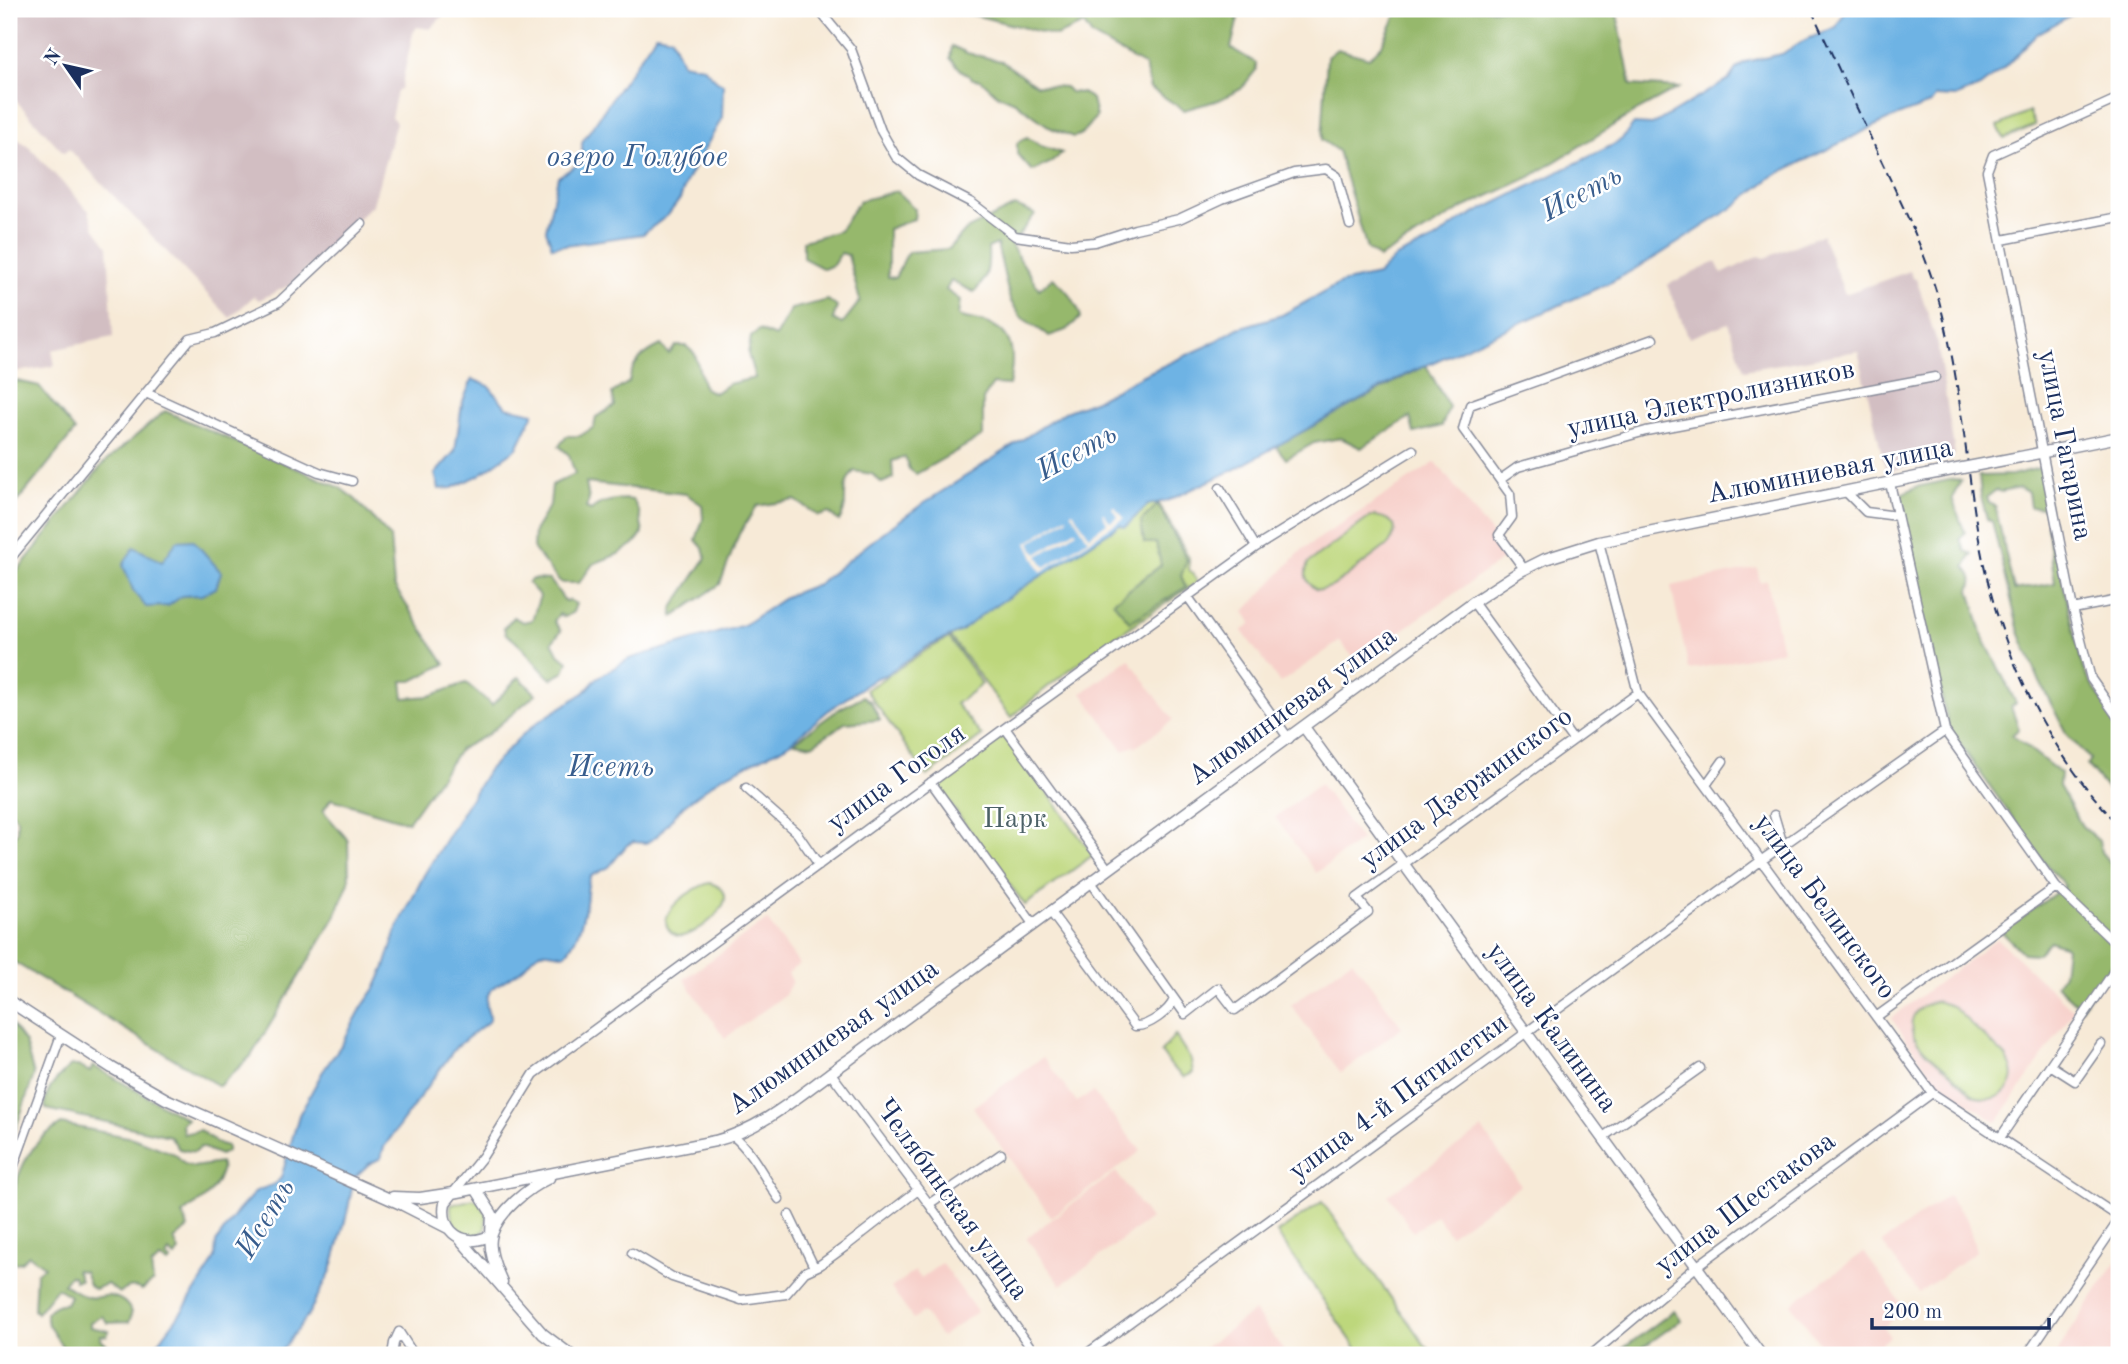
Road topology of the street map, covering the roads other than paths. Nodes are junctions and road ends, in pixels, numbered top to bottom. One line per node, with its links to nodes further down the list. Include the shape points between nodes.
1 (818, 9): 5 (street, via 851,49 881,131 897,157 1015,236 1071,244 1095,242 1179,219 1294,173 1326,169 1337,176)
2 (2119, 98): 6 (street, улица Гагарина, via 1993,155 1987,171)
3 (2119, 217): 6 (street)
4 (362, 224): 9 (street, via 279,302 215,333 190,339)
5 (1350, 225)
6 (2002, 240): 12 (street, улица Гагарина)
7 (1653, 338): 13 (street, via 1470,405 1464,429)
8 (1935, 377): 13 (street, улица Электролизников, via 1646,431 1518,467)
9 (146, 393): 14 (street, via 319,472); 21 (street)
10 (2119, 437): 12 (main road, Алюминиевая улица)
11 (1413, 450): 20 (street, улица Гоголя)
12 (2042, 453): 15 (main road, Алюминиевая улица, bridge); 26 (street, улица Гагарина)
13 (1501, 479): 22 (street, via 1510,494 1512,517 1499,536)
14 (352, 481)
15 (1890, 483): 17 (main road, Алюминиевая улица); 18 (street)
16 (1220, 488): 20 (street)
17 (1846, 492): 18 (street, via 1867,512); 19 (main road, Алюминиевая улица)
18 (1897, 516): 31 (street)
19 (1599, 542): 22 (main road, Алюминиевая улица); 27 (street, улица Белинского)
20 (1256, 547): 23 (street, улица Гоголя)
21 (9, 561)
22 (1524, 569): 25 (main road, Алюминиевая улица)
23 (1188, 597): 30 (street, улица Гоголя); 32 (street)
24 (2119, 600): 26 (street)
25 (1473, 602): 29 (main road, Алюминиевая улица); 33 (street)
26 (2073, 609): 28 (street, улица Гагарина, via 2091,679)
27 (1638, 693): 33 (street, улица Дзержинского); 36 (street, улица Белинского)
28 (2119, 719)
29 (1304, 727): 32 (main road, Алюминиевая улица); 41 (main road, улица Калинина)
30 (1005, 728): 35 (street, улица Гоголя); 43 (street)
31 (1945, 731): 39 (street, улица 4-й Пятилетки); 45 (street)
32 (1289, 739): 43 (main road, Алюминиевая улица)
33 (1573, 740): 41 (street, улица Дзержинского)
34 (1723, 761): 36 (street)
35 (931, 782): 42 (street, улица Гоголя); 47 (street)
36 (1706, 785): 40 (street, улица Белинского)
37 (746, 788): 42 (street, via 797,833)
38 (1774, 815): 39 (street)
39 (1783, 845): 40 (street, улица 4-й Пятилетки)
40 (1762, 860): 52 (street, улица Белинского); 53 (street, улица 4-й Пятилетки)
41 (1403, 864): 50 (street, улица Дзержинского, via 1357,898 1368,912 1235,1010 1218,988 1185,1014); 53 (main road, улица Калинина)
42 (819, 865): 66 (street, улица Гоголя, via 534,1074)
43 (1108, 869): 44 (main road, Алюминиевая улица)
44 (1091, 882): 46 (main road, Алюминиевая улица); 50 (street)
45 (2056, 887): 48 (street); 52 (street)
46 (1050, 911): 47 (main road, Алюминиевая улица); 50 (street, via 1135,1026 1147,1024)
47 (1033, 924): 58 (main road, Алюминиевая улица)
48 (2119, 947)
49 (2119, 964): 56 (street)
50 (1174, 999)
51 (9, 1001): 54 (main road)
52 (1876, 1017): 59 (street, улица Белинского)
53 (1527, 1032): 62 (main road, улица Калинина); 87 (street, улица 4-й Пятилетки)
54 (61, 1035): 68 (street); 71 (main road, via 166,1099)
55 (2101, 1044): 56 (street, via 2075,1081)
56 (2050, 1065): 63 (street)
57 (1700, 1068): 62 (street)
58 (830, 1072): 60 (main road, Алюминиевая улица); 70 (street, Челябинская улица)
59 (1932, 1093): 63 (street, улица Белинского); 81 (street, улица Шестакова)
60 (751, 1128): 61 (main road, Алюминиевая улица); 64 (street)
61 (733, 1136): 64 (street); 67 (main road, Алюминиевая улица)
62 (1602, 1138): 81 (main road, улица Калинина)
63 (2000, 1138): 76 (street, улица Белинского)
64 (748, 1150): 73 (street)
65 (1001, 1154): 74 (street)
66 (483, 1156): 69 (street, via 474,1178); 72 (street, улица Гоголя)
67 (564, 1172): 69 (main road); 78 (main road, via 519,1197)
68 (9, 1179)
69 (477, 1189): 72 (main road); 78 (main road, via 491,1209)
70 (918, 1190): 74 (street, Челябинская улица); 80 (street)
71 (371, 1191): 72 (main road, via 411,1199); 77 (main road)
72 (453, 1193): 77 (main road, via 443,1212)
73 (779, 1199)
74 (929, 1204): 86 (street, Челябинская улица)
75 (789, 1215): 80 (street)
76 (2119, 1218): 90 (street)
77 (454, 1233): 78 (main road, via 467,1241); 82 (main road)
78 (491, 1235): 82 (main road)
79 (632, 1253): 80 (street, via 672,1277 741,1300 786,1294)
80 (814, 1267)
81 (1696, 1267): 88 (street, улица Шестакова); 89 (main road, улица Калинина)
82 (505, 1289): 85 (main road, via 543,1334)
83 (392, 1355): 84 (street, via 399,1332)
84 (414, 1355)
85 (571, 1355)
86 (1035, 1355)
87 (1085, 1355)
88 (1591, 1355)
89 (1761, 1355)
90 (2027, 1355)

